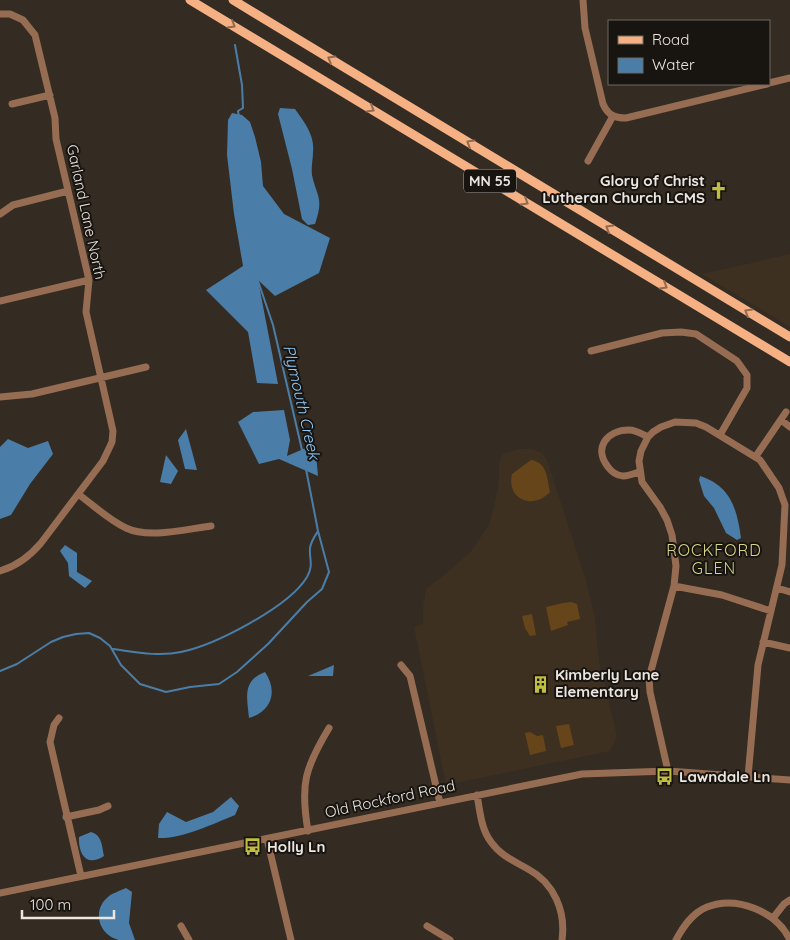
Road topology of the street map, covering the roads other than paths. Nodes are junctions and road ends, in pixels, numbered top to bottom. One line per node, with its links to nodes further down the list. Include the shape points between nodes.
1 (190, 0): 18 (main road, MN 55, one-way to 18)
2 (233, 0): 16 (main road, MN 55, one-way to 2)
3 (583, 0): 10 (street, via 602,104)
4 (0, 14): 8 (street, Garland Lane North, via 14,15 23,20 35,35)
5 (790, 78): 6 (street)
6 (770, 83)
7 (764, 85): 10 (street, via 626,118)
8 (50, 95): 9 (street); 12 (street, Garland Lane North)
9 (12, 104)
10 (612, 116): 11 (street)
11 (588, 161)
12 (68, 191): 13 (street, via 13,205); 14 (street, Garland Lane North)
13 (0, 214)
14 (88, 280): 15 (street); 20 (street, Garland Lane North, via 86,312)
15 (0, 301)
16 (790, 337)
17 (591, 351): 25 (street, via 662,334 696,334 736,361 747,374 747,388)
18 (790, 362)
19 (146, 367): 20 (street)
20 (101, 378): 21 (street, via 32,394); 29 (street, Garland Lane North, via 111,421 112,442 103,461)
21 (0, 397)
22 (786, 412): 23 (street)
23 (781, 420): 24 (street); 27 (street)
24 (790, 427)
25 (720, 435): 26 (street, via 706,427 675,422); 27 (street)
26 (648, 437): 28 (street, via 638,461); 28 (street, via 630,430 617,432 601,447 602,457 614,474 622,477)
27 (756, 456): 31 (street, via 783,496)
28 (639, 472): 33 (street, via 672,535 676,566)
29 (78, 494): 30 (street, via 117,523 136,532 156,533); 32 (street, Garland Lane North, via 32,554)
30 (211, 526)
31 (786, 555): 34 (street)
32 (0, 571)
33 (674, 586): 36 (street, via 722,595); 42 (street, via 649,678)
34 (777, 588): 35 (street); 36 (street)
35 (790, 592)
36 (771, 611): 37 (street)
37 (763, 642): 38 (street); 43 (street)
38 (790, 648)
39 (401, 665): 46 (street, via 410,676)
40 (59, 718): 48 (street, via 50,742)
41 (328, 728): 49 (street, via 307,769 303,795)
42 (668, 771): 43 (street, Old Rockford Road); 45 (street, Old Rockford Road, via 582,774)
43 (748, 777): 44 (street, Old Rockford Road)
44 (790, 780)
45 (477, 795): 46 (street, Old Rockford Road); 60 (street, via 490,842 507,858 539,876 555,894 562,919)
46 (440, 802): 49 (street, Old Rockford Road)
47 (108, 806): 48 (street)
48 (66, 817): 51 (street)
49 (308, 831): 50 (street, Old Rockford Road)
50 (267, 839): 51 (street, Old Rockford Road); 58 (street)
51 (81, 876): 52 (street, Old Rockford Road)
52 (0, 893)
53 (790, 900): 54 (street)
54 (773, 918): 61 (street, via 740,905 717,904 697,912); 62 (street)
55 (181, 926): 57 (street)
56 (427, 926): 59 (street)
57 (189, 940)
58 (291, 940)
59 (450, 940)
60 (562, 940)
61 (676, 940)
62 (790, 940)

